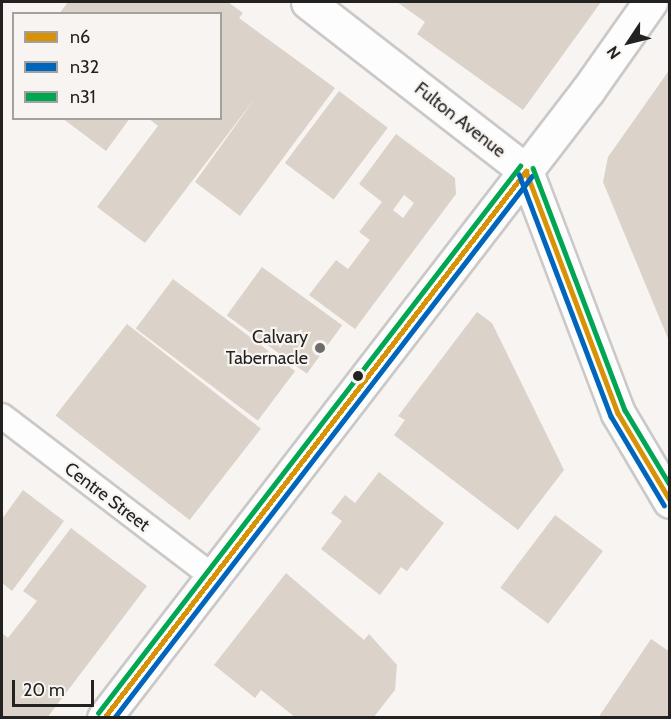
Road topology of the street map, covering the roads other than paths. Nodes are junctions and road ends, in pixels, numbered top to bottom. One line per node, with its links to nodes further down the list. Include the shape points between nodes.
1 (308, 2): 3 (main road, Fulton Avenue)
2 (650, 2): 3 (main road)
3 (526, 171): 5 (main road, via 618,413); 6 (main road)
4 (2, 416): 6 (street, Centre Street)
5 (669, 501)
6 (213, 577): 7 (main road)
7 (104, 717)

